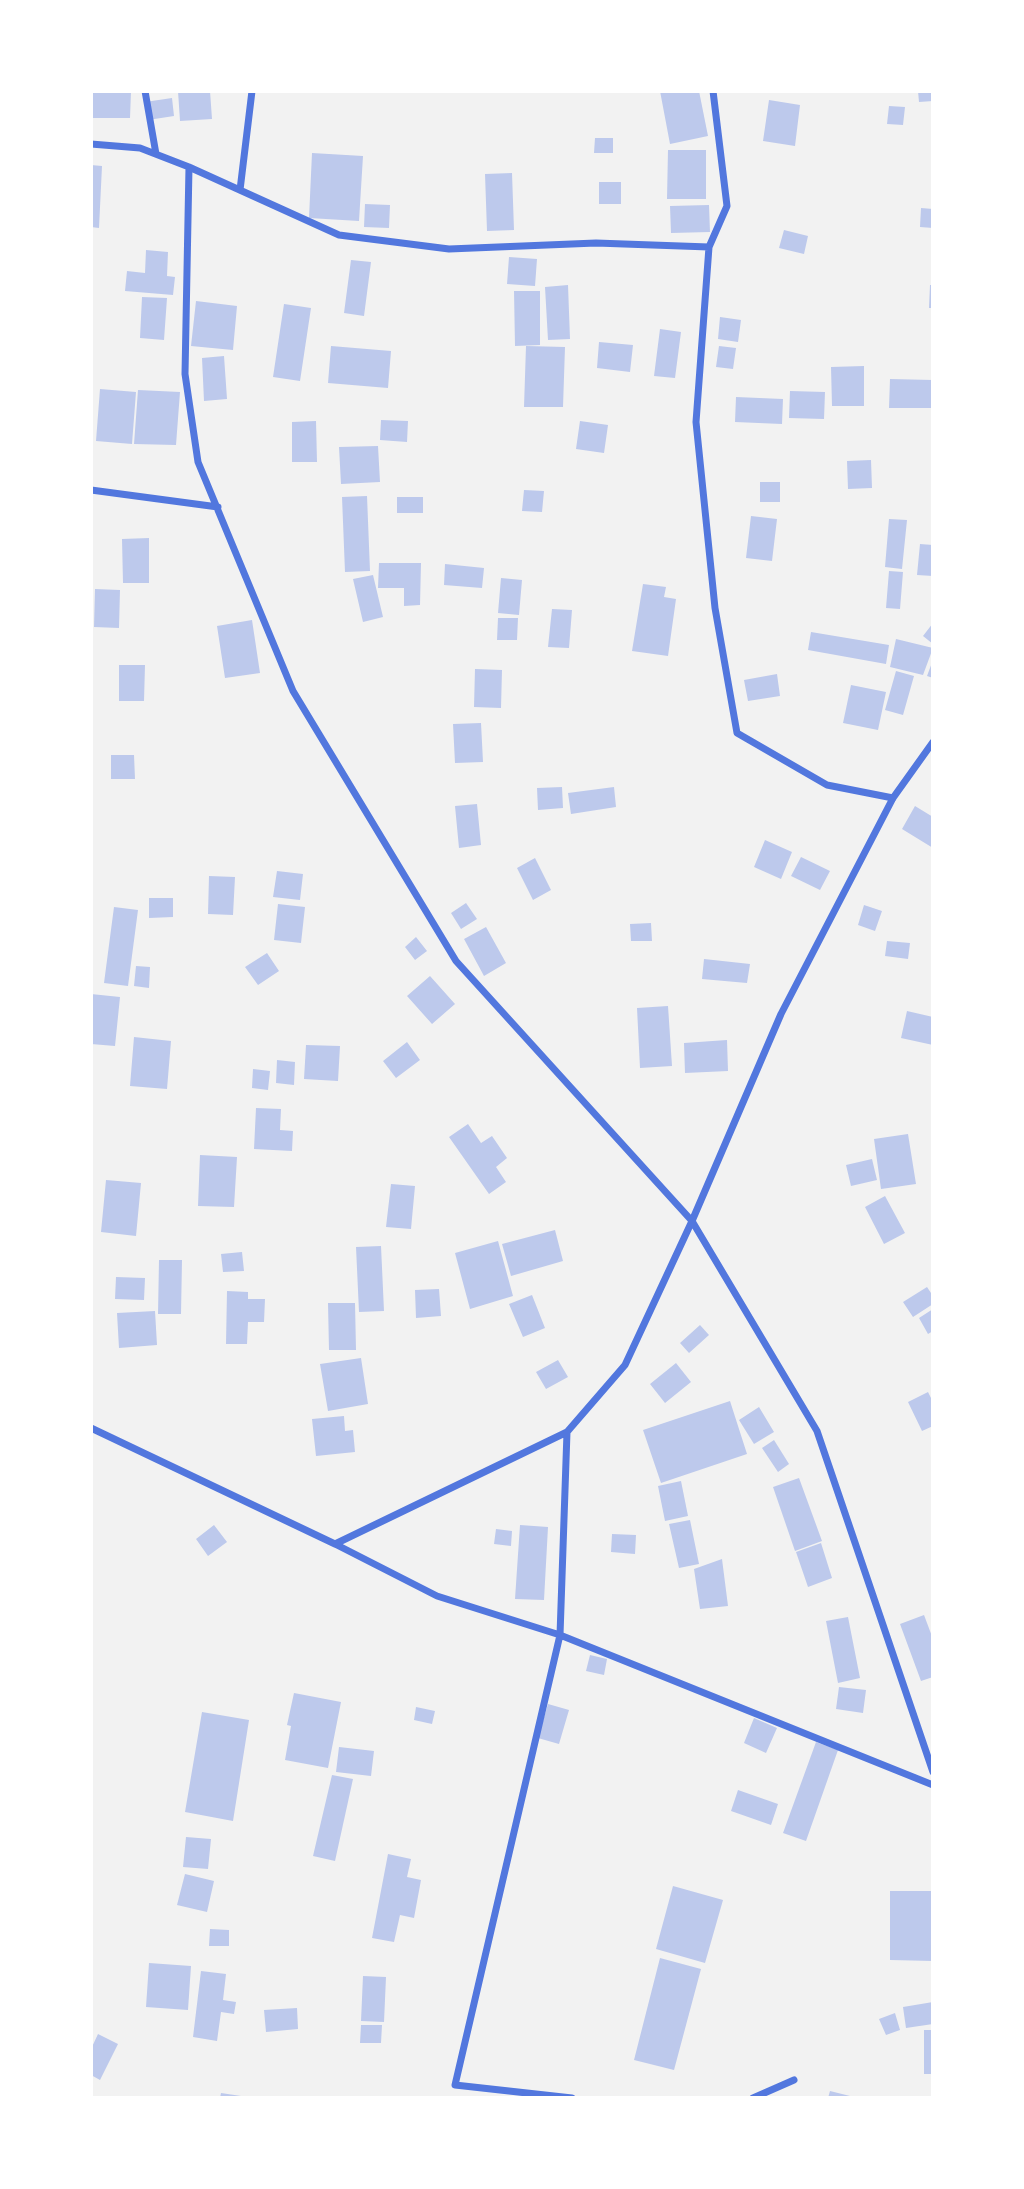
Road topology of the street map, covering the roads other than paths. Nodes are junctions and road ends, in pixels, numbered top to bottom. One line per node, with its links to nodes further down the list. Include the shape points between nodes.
1 (145, 91): 5 (street)
2 (252, 91): 7 (street)
3 (713, 91): 8 (street, via 727,206)
4 (91, 144): 5 (street)
5 (156, 154): 6 (street)
6 (189, 167): 7 (street); 10 (street, via 185,374 198,462)
7 (240, 190): 8 (street, via 339,235 449,249 596,243)
8 (709, 247): 12 (street, via 696,422 715,608 737,733 827,785)
9 (91, 490): 10 (street)
10 (218, 507): 13 (street, via 293,691 456,961)
11 (933, 742): 12 (street)
12 (893, 798): 13 (street, via 781,1014)
13 (692, 1221): 15 (street, via 625,1365); 18 (street, via 817,1431)
14 (91, 1428): 16 (street)
15 (567, 1432): 16 (street); 17 (street)
16 (335, 1544): 17 (street, via 437,1596)
17 (560, 1635): 19 (street); 21 (street, via 455,2085)
18 (933, 1772)
19 (933, 1785)
20 (794, 2080): 23 (street)
21 (565, 2098): 22 (street)
22 (572, 2098)
23 (753, 2098)

